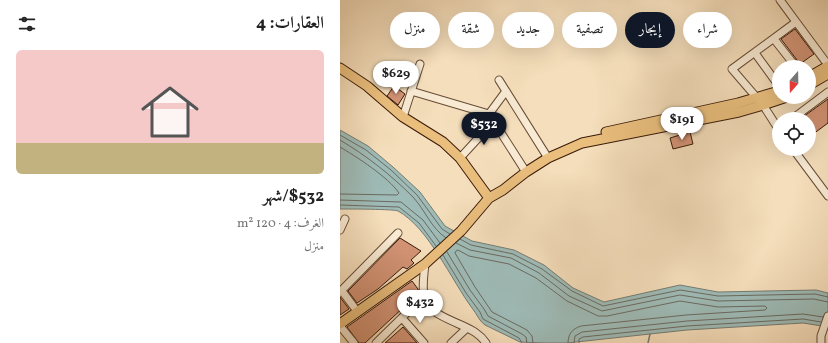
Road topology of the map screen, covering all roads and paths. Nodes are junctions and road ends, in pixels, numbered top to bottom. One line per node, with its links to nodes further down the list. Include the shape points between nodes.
1 (780, 0): 2 (street)
2 (796, 22): 3 (street); 7 (street)
3 (774, 39): 4 (street); 5 (street)
4 (755, 53): 10 (street); 18 (street, via 732,69)
5 (790, 60)
6 (420, 64): 14 (street)
7 (828, 66): 11 (main road)
8 (340, 68): 23 (main road, via 367,86)
9 (828, 74): 13 (main road)
10 (772, 76)
11 (816, 77)
12 (499, 80): 15 (street)
13 (816, 80)
14 (412, 91): 22 (street); 23 (street)
15 (506, 91): 22 (street); 27 (street)
16 (828, 92): 21 (street)
17 (772, 93): 18 (main road)
18 (756, 98): 20 (street); 26 (main road)
19 (772, 102): 20 (main road)
20 (763, 106): 24 (street); 26 (main road)
21 (801, 112)
22 (489, 114): 25 (street)
23 (403, 117): 29 (main road, via 443,142)
24 (772, 119)
25 (494, 121): 29 (street); 30 (street)
26 (666, 123): 27 (main road, via 581,140)
27 (546, 155): 30 (main road)
28 (798, 156): 32 (street)
29 (460, 158): 31 (main road)
30 (525, 169): 31 (main road, via 503,190)
31 (492, 196): 36 (main road, via 461,231)
32 (828, 196)
33 (345, 219): 34 (street)
34 (340, 230)
35 (398, 233): 37 (street)
36 (426, 263): 38 (street); 39 (main road)
37 (341, 292): 39 (street)
38 (424, 296): 41 (street); 43 (street, via 428,305 439,316)
39 (357, 311): 42 (main road)
40 (828, 316): 49 (street)
41 (402, 318): 45 (street); 46 (street)
42 (340, 325): 44 (street)
43 (467, 328): 47 (street); 48 (street, via 481,336)
44 (354, 343)
45 (376, 343)
46 (424, 343)
47 (451, 343)
48 (486, 343)
49 (821, 343)

